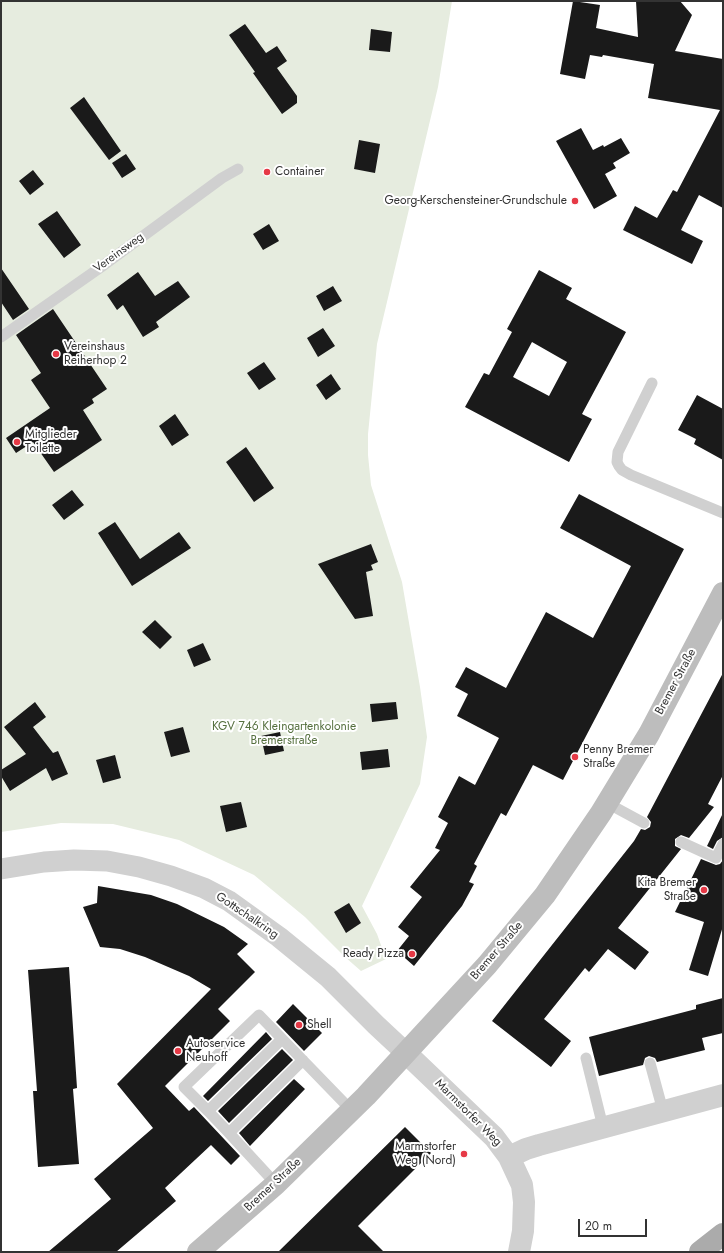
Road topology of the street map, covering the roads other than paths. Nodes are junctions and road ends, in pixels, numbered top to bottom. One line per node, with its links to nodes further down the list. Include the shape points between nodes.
1 (238, 169): 2 (lane, Vereinsweg)
2 (1, 337)
3 (652, 382): 4 (lane, via 618,452 619,466 631,475)
4 (723, 513)
5 (723, 593): 6 (main road, Bremer Straße, via 649,734)
6 (607, 803): 7 (lane); 12 (main road, Bremer Straße, via 544,895 487,965)
7 (644, 823)
8 (681, 842): 9 (lane, via 716,858)
9 (723, 844)
10 (1, 868): 12 (street, Gottschalkring, via 74,860 107,861 139,867 204,888 229,901 328,977)
11 (282, 1039): 14 (lane); 18 (lane); 18 (lane, via 259,1015 224,1048 184,1087)
12 (406, 1053): 17 (main road, Bremer Straße); 22 (street, Marmstorfer Weg, via 494,1137)
13 (586, 1058): 20 (lane)
14 (303, 1060): 17 (lane); 21 (lane)
15 (650, 1063): 19 (lane)
16 (723, 1095): 19 (street)
17 (352, 1110): 23 (main road, Bremer Straße)
18 (208, 1111): 21 (lane)
19 (663, 1111): 20 (street)
20 (603, 1127): 22 (street, via 526,1149)
21 (229, 1133): 23 (lane)
22 (509, 1157): 26 (street, Marmstorfer Weg, via 522,1185 524,1202 523,1231)
23 (276, 1184): 25 (main road, Bremer Straße)
24 (723, 1234): 27 (main road)
25 (198, 1252)
26 (518, 1252)
27 (700, 1252)

